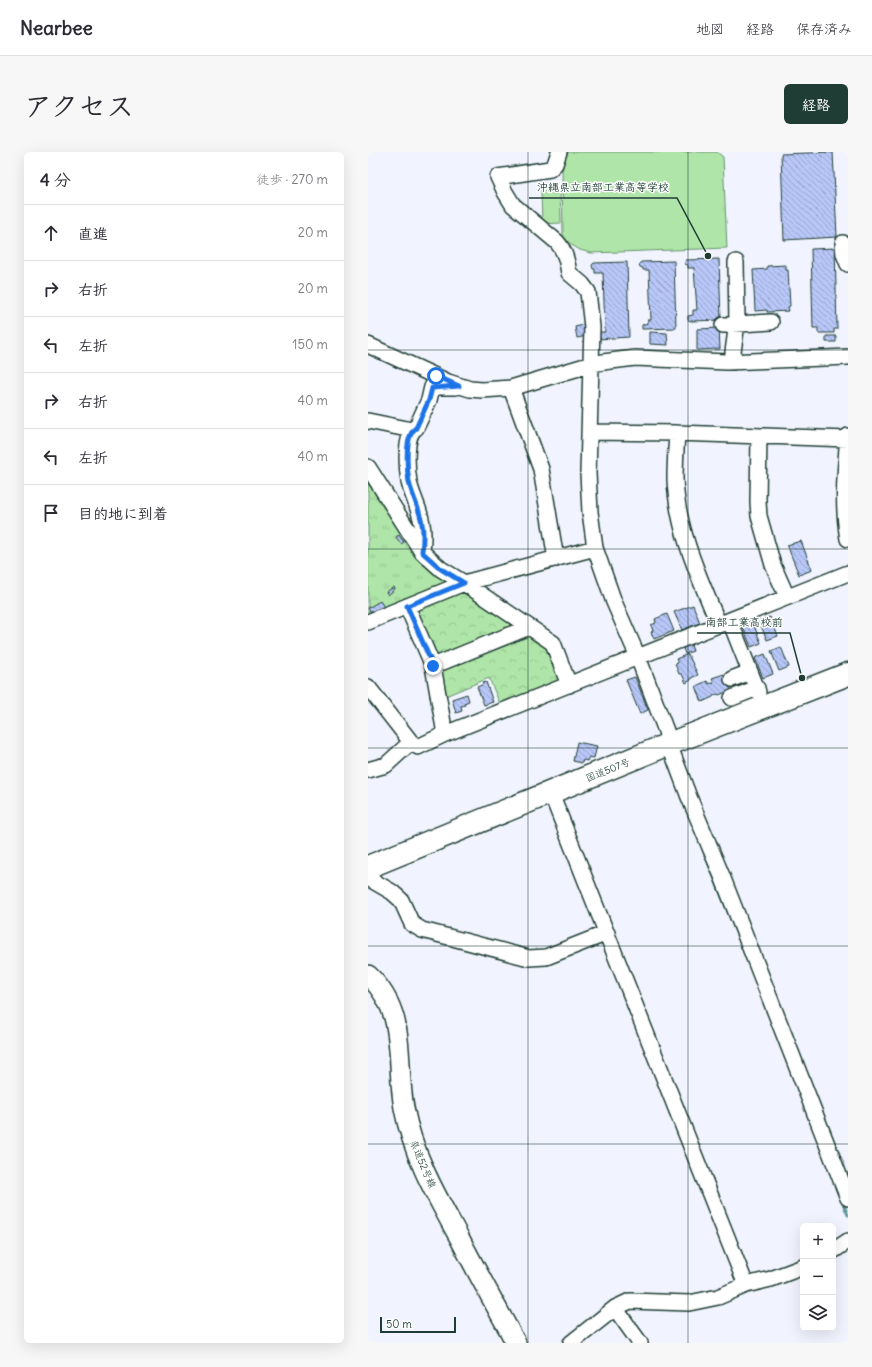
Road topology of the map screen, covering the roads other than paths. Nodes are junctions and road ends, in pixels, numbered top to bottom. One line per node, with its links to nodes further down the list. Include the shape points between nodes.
1 (559, 152): 10 (street, via 555,164 550,169 498,177 513,205 563,248 569,273 579,280 588,292 592,327)
2 (843, 243): 4 (street)
3 (736, 262): 6 (street)
4 (848, 264)
5 (771, 322): 6 (street)
6 (730, 324): 9 (street)
7 (368, 345): 11 (street)
8 (848, 357): 9 (street)
9 (734, 362): 10 (street, via 635,358)
10 (592, 364): 12 (street); 15 (street)
11 (459, 386): 12 (street, via 482,390); 14 (street, via 432,388 428,404 416,428)
12 (511, 388): 24 (street, via 541,469)
13 (368, 421): 14 (street)
14 (412, 430): 23 (street, via 408,440 409,482 423,526)
15 (589, 432): 16 (street); 22 (street, via 590,512)
16 (677, 433): 17 (street); 30 (street, via 675,480 688,547 696,571)
17 (759, 436): 19 (street); 27 (street, via 759,516 773,565)
18 (848, 436): 19 (street)
19 (848, 439): 21 (street, via 844,486)
20 (368, 467): 23 (street)
21 (848, 539)
22 (595, 548): 24 (street); 32 (street, via 614,602)
23 (422, 552): 26 (street, via 441,569)
24 (556, 559): 26 (street)
25 (848, 574): 27 (street)
26 (464, 583): 28 (street); 31 (street)
27 (787, 597): 30 (street)
28 (407, 606): 29 (street); 33 (street)
29 (368, 622)
30 (725, 623): 32 (street); 34 (street)
31 (530, 627): 33 (street); 37 (street, via 553,643)
32 (638, 657): 37 (street); 42 (street)
33 (433, 666): 40 (street)
34 (750, 672): 36 (street); 39 (street, via 757,690)
35 (848, 674): 42 (highway, 国道507号)
36 (732, 679)
37 (569, 685): 40 (street)
38 (368, 687): 41 (street)
39 (732, 698)
40 (445, 734): 41 (street, via 418,747)
41 (411, 742): 43 (street, via 386,765)
42 (669, 744): 44 (highway, 国道507号); 49 (street)
43 (368, 770)
44 (551, 793): 45 (highway, 国道507号); 47 (street)
45 (368, 867)
46 (368, 878): 47 (street, via 401,900 412,924 422,930 529,958 546,957)
47 (607, 933): 53 (street)
48 (368, 975): 55 (main road, 県道52号線, via 384,993 394,1017 399,1041 404,1108 419,1159 442,1207)
49 (848, 1198)
50 (848, 1241): 51 (street)
51 (836, 1249)
52 (800, 1268): 53 (street, via 771,1279)
53 (746, 1284): 54 (street, via 718,1297 690,1303 630,1301)
54 (615, 1308): 56 (street); 57 (street)
55 (516, 1343)
56 (571, 1343)
57 (640, 1343)

